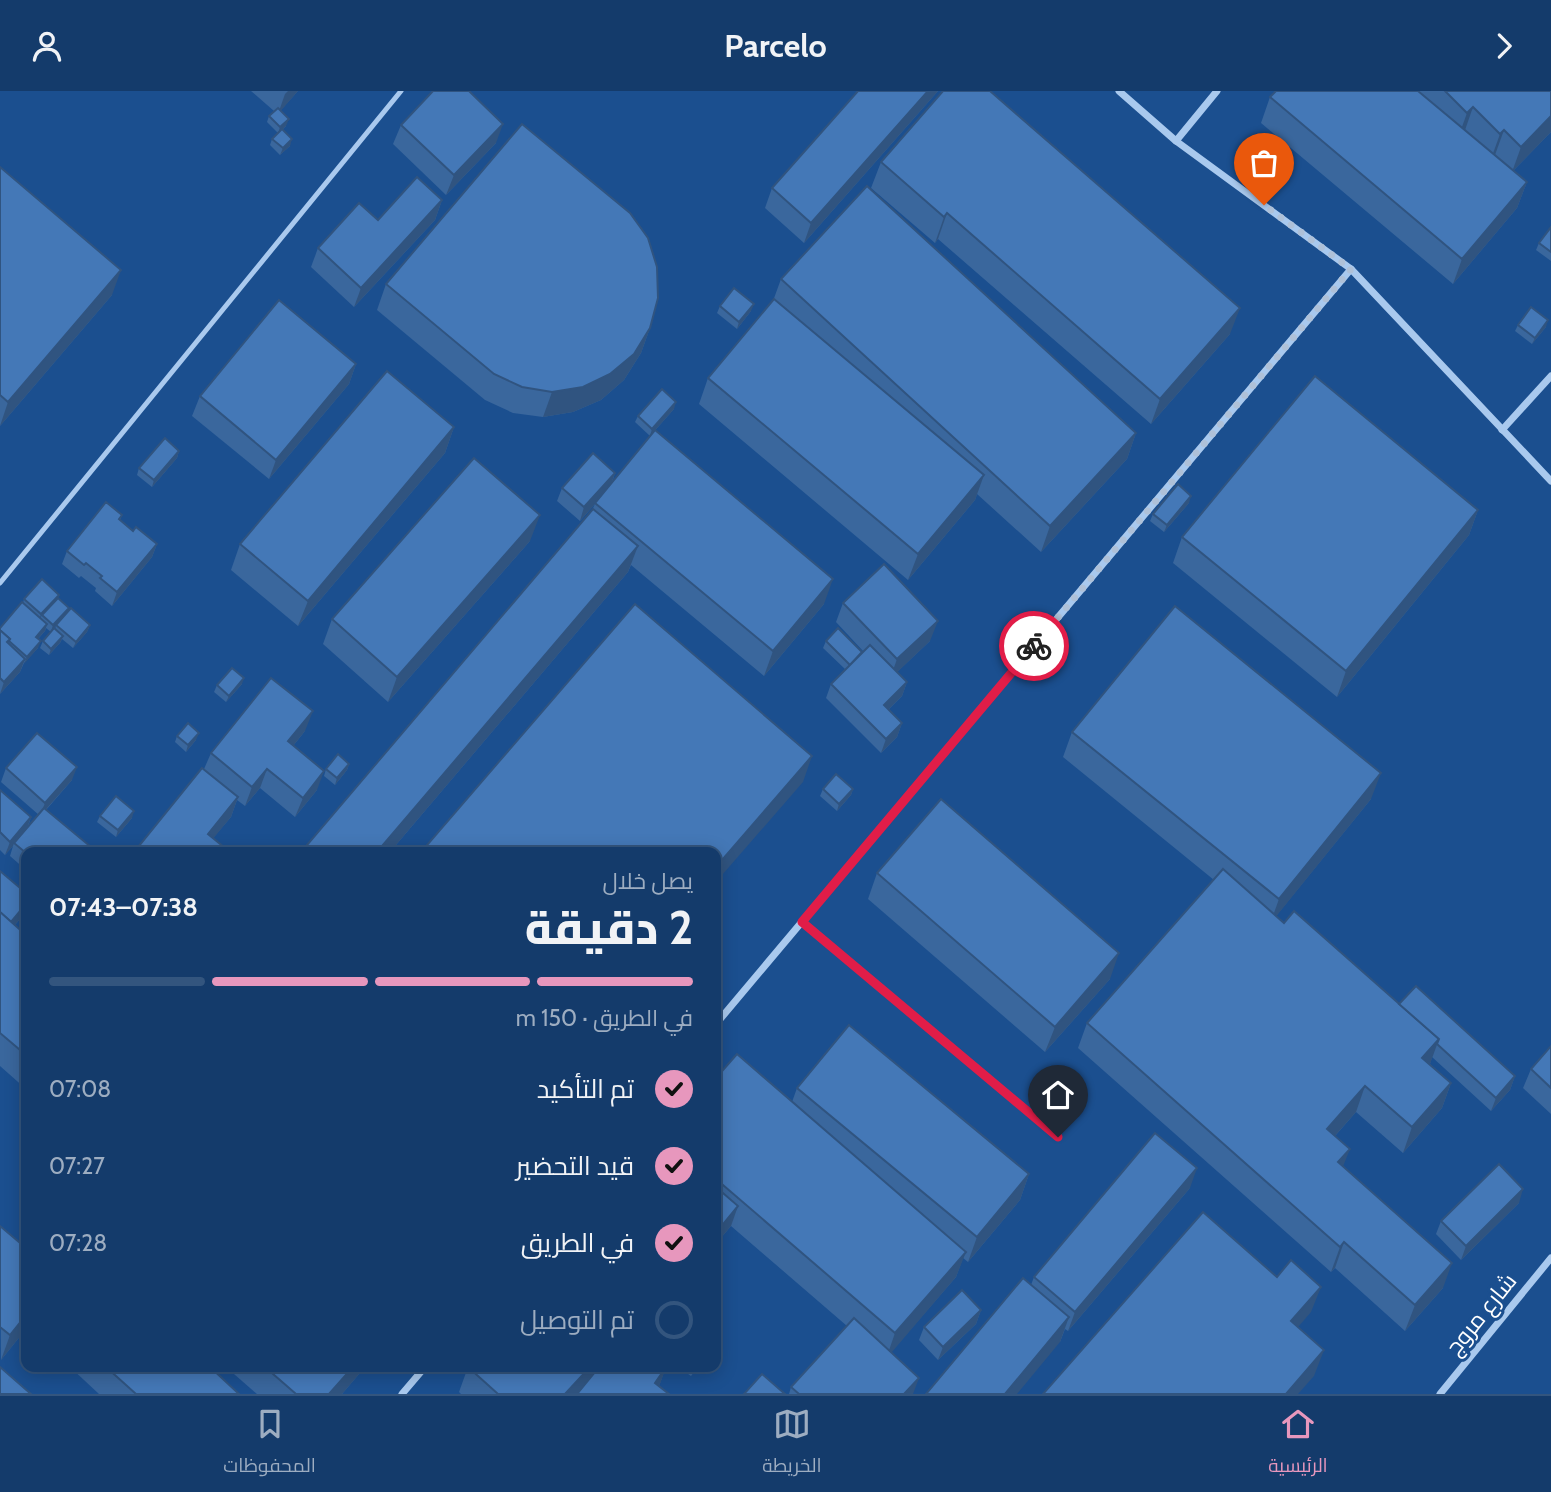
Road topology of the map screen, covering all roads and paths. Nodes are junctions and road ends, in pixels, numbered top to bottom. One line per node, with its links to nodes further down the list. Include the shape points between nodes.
1 (401, 91): 9 (lane)
2 (1119, 91): 4 (street)
3 (1217, 91): 4 (street)
4 (1176, 141): 5 (street)
5 (1351, 269): 7 (street); 10 (street)
6 (1551, 376): 7 (street)
7 (1502, 429): 8 (street)
8 (1551, 481)
9 (0, 583)
10 (802, 922): 11 (street); 12 (lane)
11 (721, 1018)
12 (1058, 1137)
13 (1551, 1258): 16 (street, شارع مروج)
14 (421, 1372): 15 (street)
15 (402, 1394)
16 (1440, 1394)

